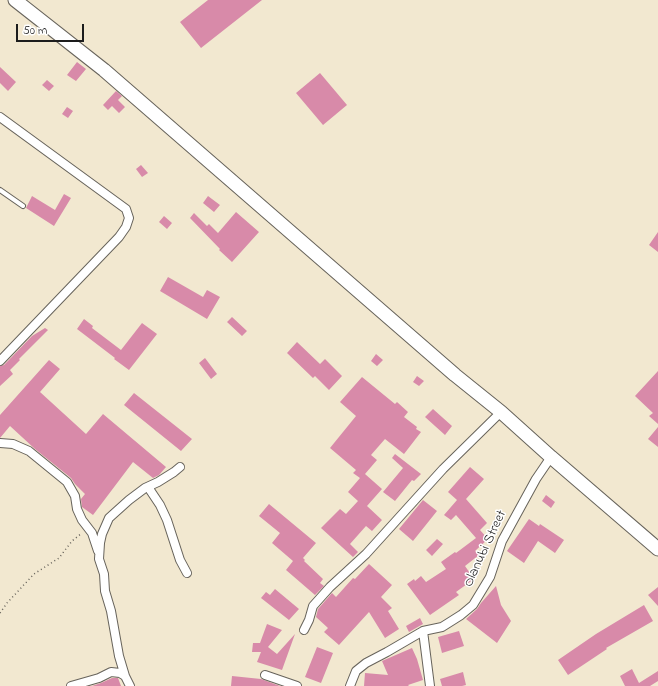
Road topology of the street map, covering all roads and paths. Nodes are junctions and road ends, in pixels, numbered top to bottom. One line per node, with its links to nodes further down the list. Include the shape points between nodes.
1 (18, 1): 6 (main road, via 104,70 449,370)
2 (0, 116): 5 (street, via 126,209 129,218 120,238)
3 (0, 190): 4 (lane)
4 (23, 206)
5 (0, 361)
6 (501, 412): 8 (main road); 16 (street, via 442,469 366,554 330,587 313,606)
7 (0, 443): 11 (street, via 13,444 29,451 67,482)
8 (551, 457): 12 (main road); 17 (street, Olanubi Street, via 502,541 490,576 473,605 442,627)
9 (180, 467): 10 (street)
10 (148, 487): 13 (street, via 109,518 102,534); 14 (street, via 160,504)
11 (87, 527): 13 (street, via 92,533); 15 (path, via 59,558 34,574)
12 (658, 549)
13 (99, 553): 19 (street, via 104,574 104,591)
14 (187, 573)
15 (0, 613)
16 (304, 630)
17 (423, 631): 23 (street, Olanubi Street, via 366,663 356,671); 24 (street)
18 (265, 674): 22 (street)
19 (126, 676): 20 (street, via 111,672); 21 (street)
20 (71, 686)
21 (130, 686)
22 (297, 686)
23 (350, 686)
24 (430, 686)

